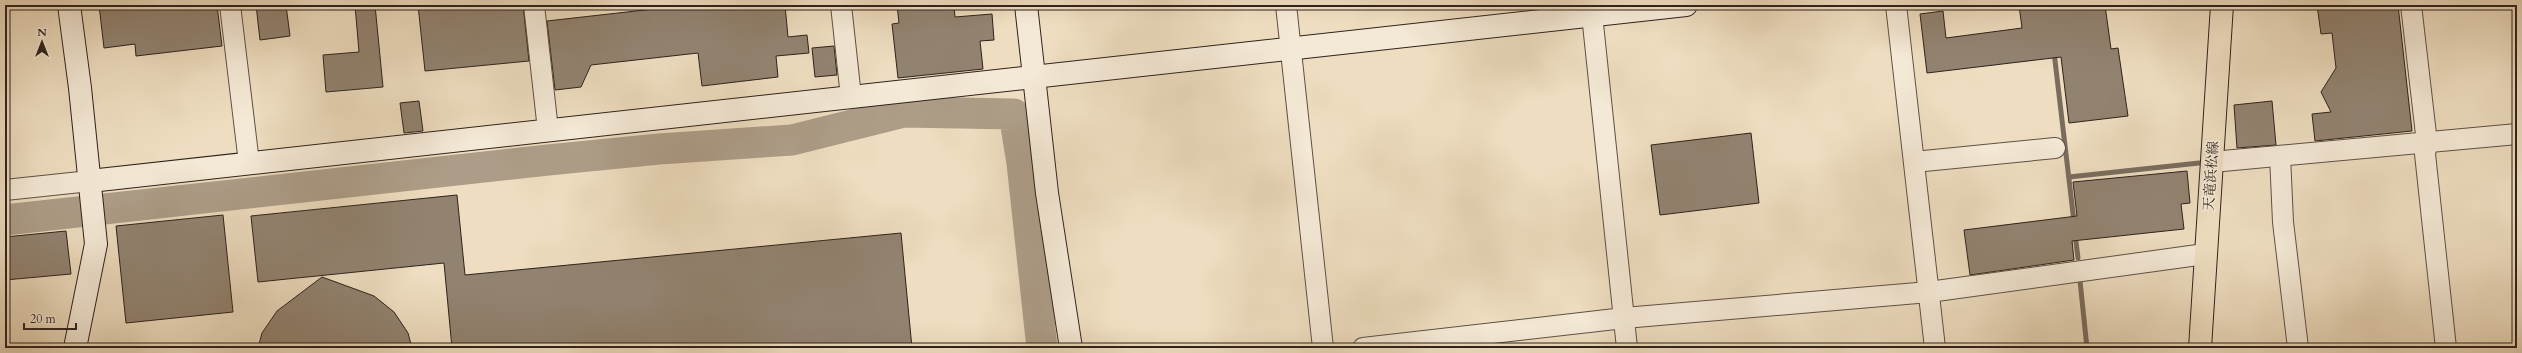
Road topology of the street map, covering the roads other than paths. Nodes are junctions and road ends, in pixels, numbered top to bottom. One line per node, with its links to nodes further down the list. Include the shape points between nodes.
1 (69, 5): 23 (street)
2 (230, 5): 22 (street)
3 (534, 5): 15 (street)
4 (841, 5): 14 (street)
5 (1026, 5): 13 (street)
6 (1286, 5): 12 (street)
7 (1686, 5): 11 (street)
8 (1896, 5): 20 (street)
9 (2222, 5): 21 (main road, 天竜浜松線)
10 (2412, 5): 17 (street)
11 (1591, 10): 12 (street); 27 (street)
12 (1291, 49): 13 (street); 30 (street)
13 (1033, 77): 14 (street); 29 (street, via 1047,193)
14 (851, 97): 15 (street)
15 (548, 130): 22 (street)
16 (2517, 134): 17 (street)
17 (2428, 143): 19 (street); 36 (street, via 2425,154)
18 (2055, 148): 20 (street)
19 (2280, 156): 21 (street); 35 (street, via 2282,222)
20 (1914, 162): 26 (street)
21 (2212, 162): 25 (main road, 天竜浜松線)
22 (249, 163): 23 (street)
23 (90, 181): 24 (street); 28 (street, via 96,244)
24 (5, 190)
25 (2205, 254): 26 (street); 34 (main road, 天竜浜松線)
26 (1929, 292): 27 (street); 33 (street)
27 (1624, 318): 31 (street); 32 (street)
28 (75, 348)
29 (1071, 348)
30 (1323, 348)
31 (1363, 348)
32 (1627, 348)
33 (1935, 348)
34 (2200, 348)
35 (2298, 348)
36 (2446, 348)

